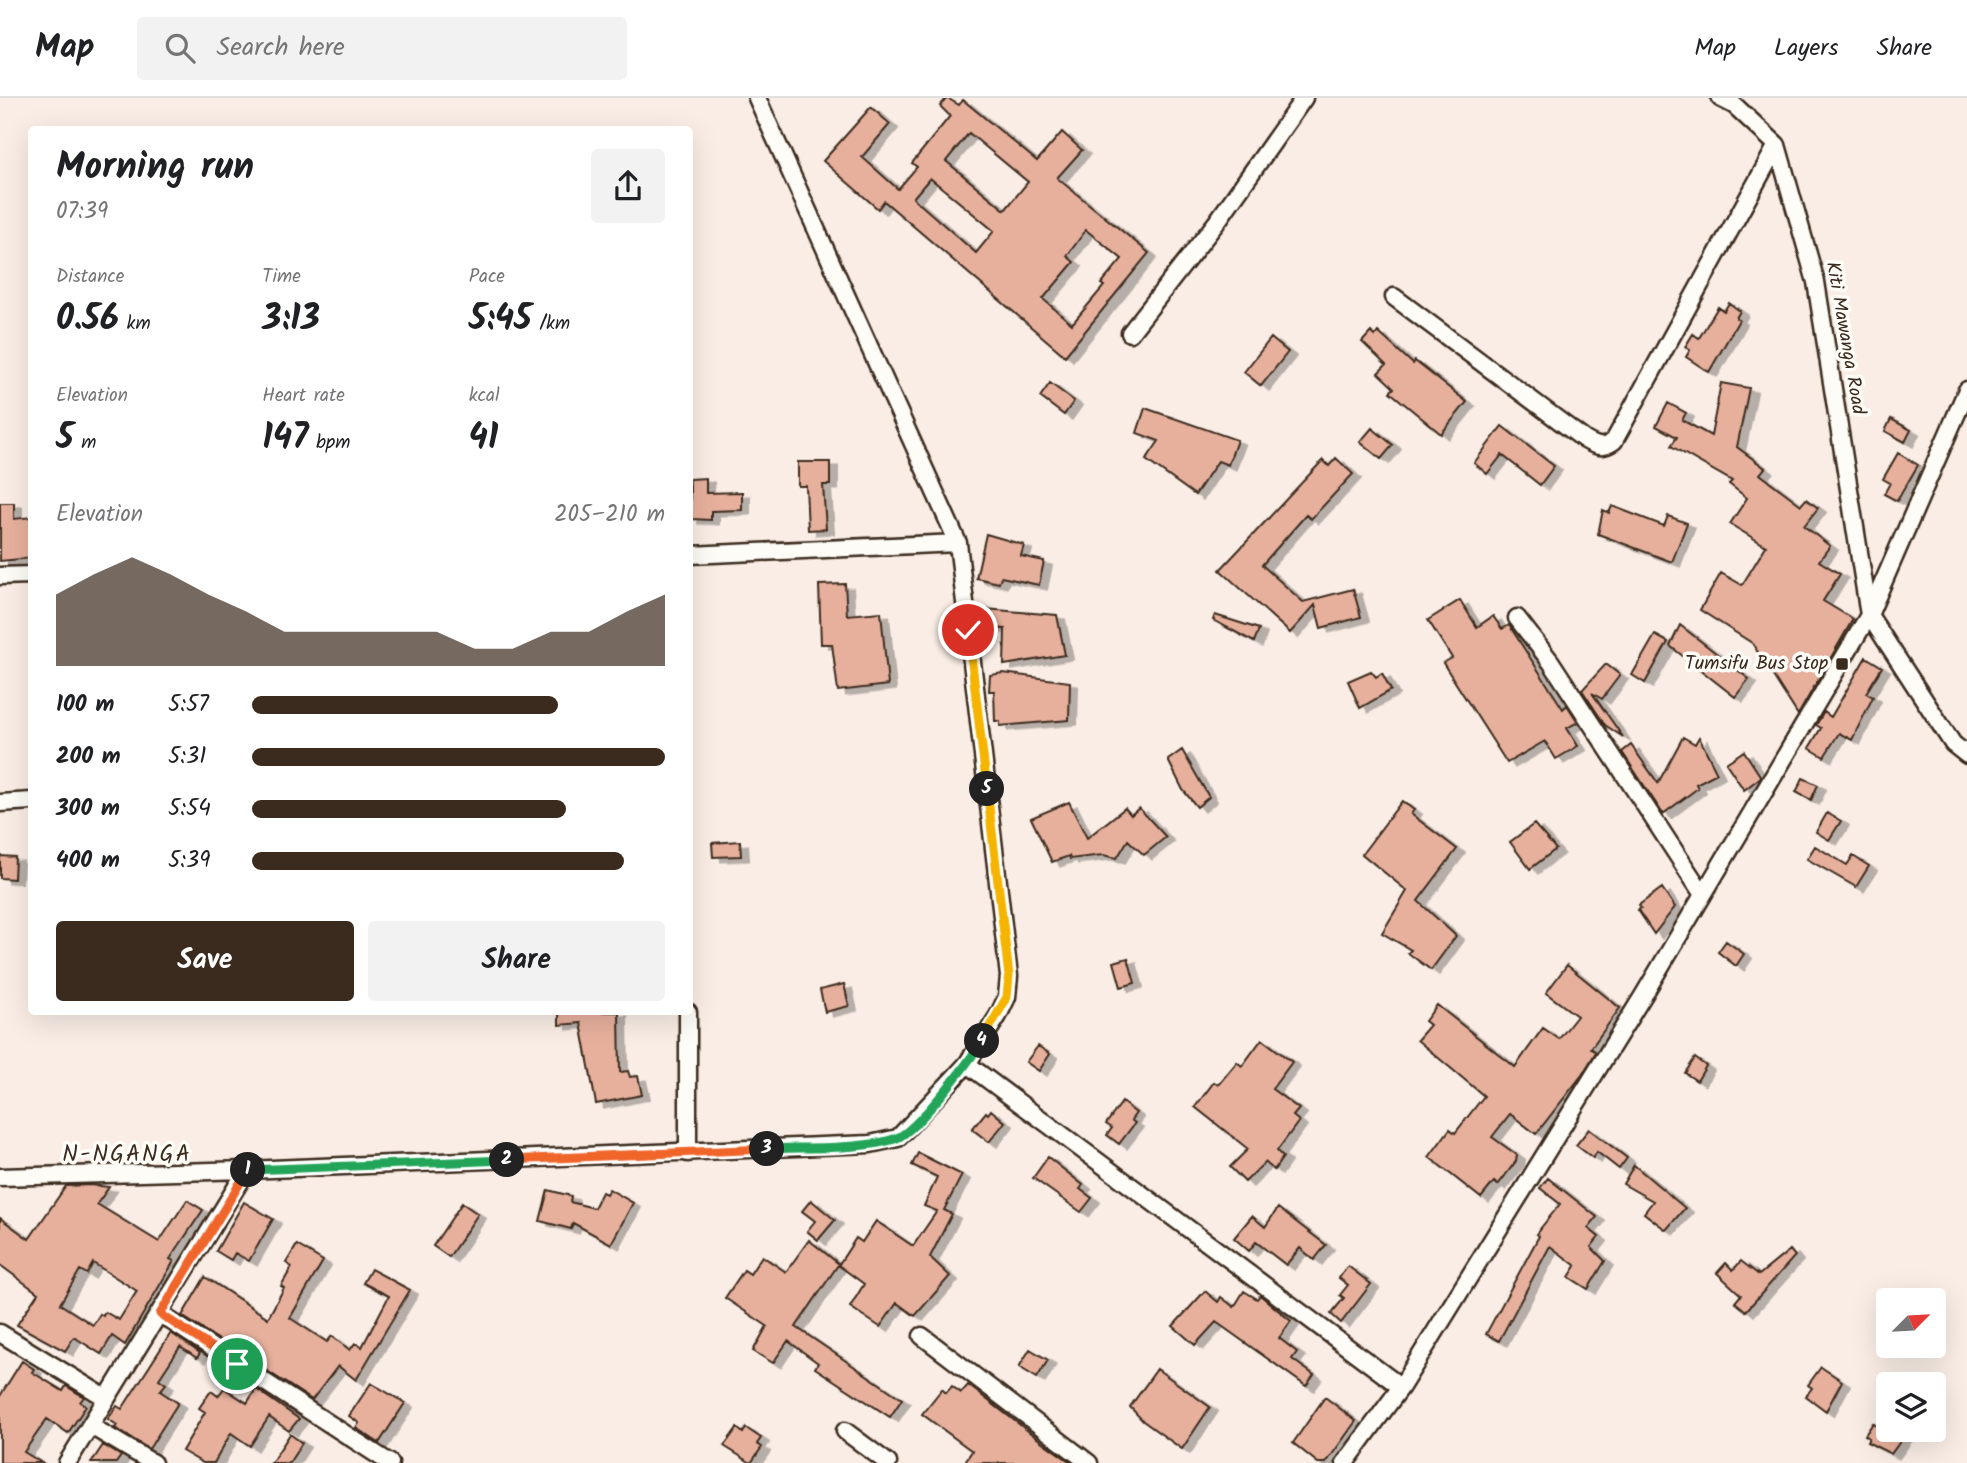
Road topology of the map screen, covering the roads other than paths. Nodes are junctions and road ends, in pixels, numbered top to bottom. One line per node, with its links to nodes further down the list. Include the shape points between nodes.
1 (757, 98): 8 (street)
2 (1304, 98): 6 (street, via 1216,223)
3 (1731, 100): 4 (street)
4 (1777, 145): 5 (street, via 1614,441 1607,446 1597,447 1586,440); 12 (street, Kiti Mawanga Road, via 1816,282)
5 (1394, 297)
6 (1130, 332)
7 (1967, 390): 12 (street)
8 (957, 543): 9 (street); 19 (street, via 1009,976 1007,997)
9 (693, 555)
10 (28, 575): 11 (street)
11 (0, 576)
12 (1869, 615): 14 (street, via 1953,744); 17 (street)
13 (1517, 618): 17 (street, via 1551,662)
14 (1967, 755)
15 (28, 801): 16 (street)
16 (0, 803)
17 (1703, 894): 26 (street)
18 (688, 1015): 20 (street)
19 (968, 1065): 20 (street, via 898,1138 870,1144); 26 (street)
20 (688, 1153): 21 (street)
21 (247, 1170): 22 (street); 23 (street)
22 (0, 1177)
23 (160, 1314): 27 (street); 32 (street)
24 (0, 1332): 27 (street)
25 (922, 1336): 34 (street)
26 (1401, 1387): 35 (street)
27 (106, 1398): 28 (street)
28 (91, 1426): 30 (street); 31 (street)
29 (845, 1431): 33 (street)
30 (66, 1463)
31 (153, 1463)
32 (390, 1463)
33 (888, 1463)
34 (1089, 1463)
35 (1345, 1463)

